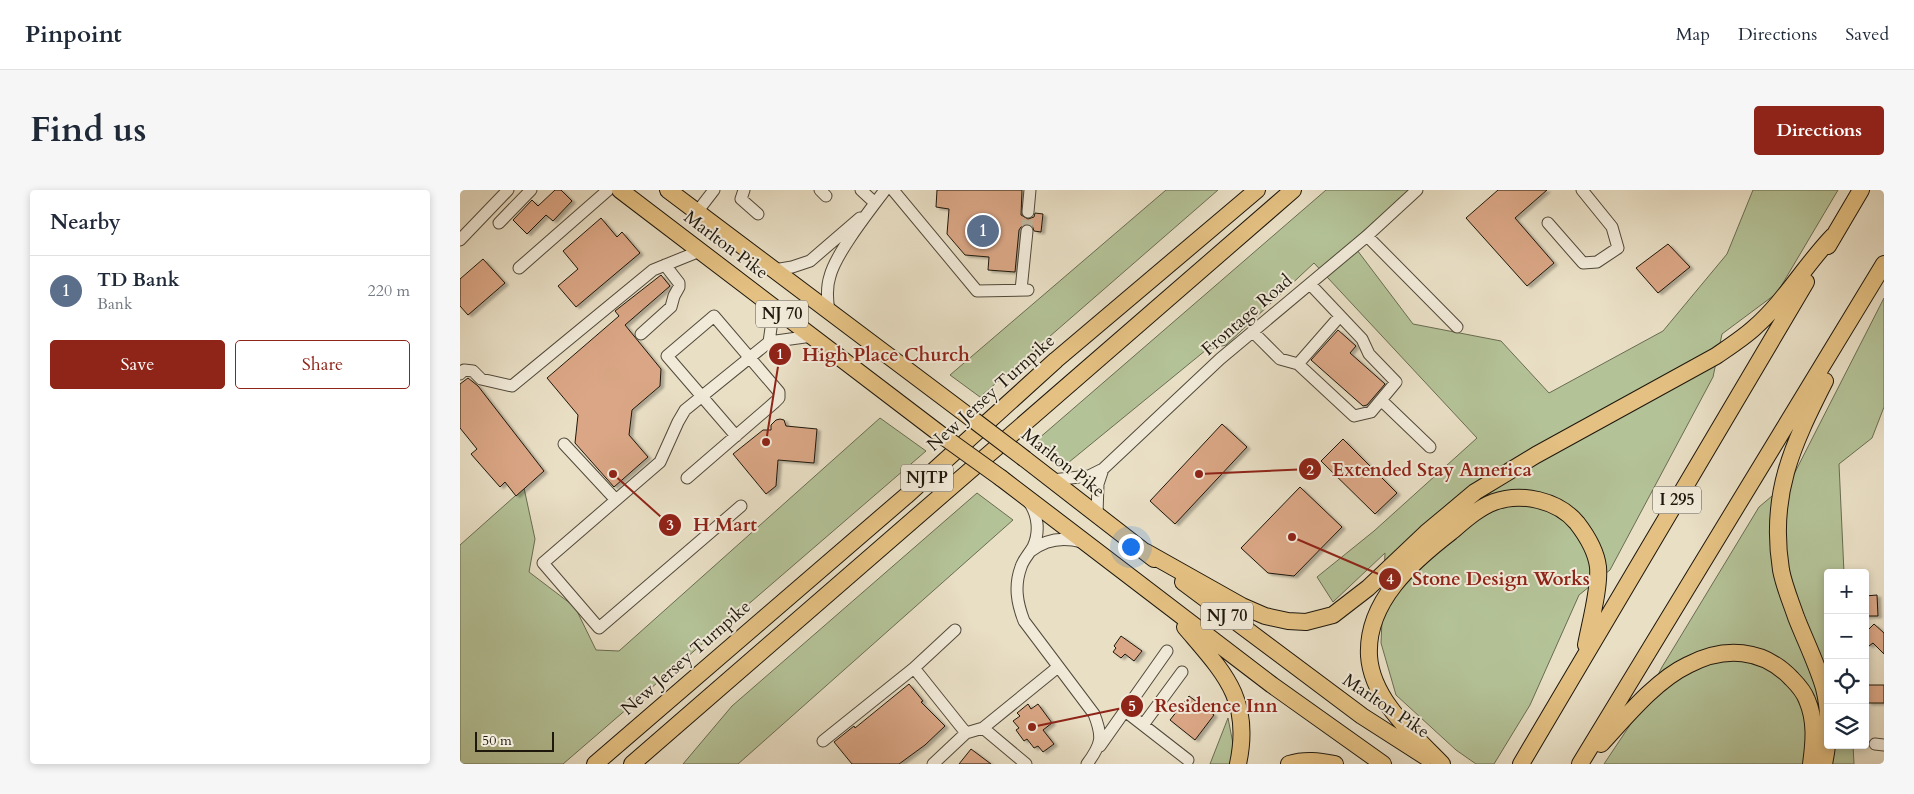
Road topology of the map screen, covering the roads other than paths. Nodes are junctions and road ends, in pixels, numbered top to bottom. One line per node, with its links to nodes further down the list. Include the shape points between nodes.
1 (508, 190): 26 (street)
2 (532, 190): 21 (street)
3 (608, 190): 30 (street)
4 (620, 190): 27 (highway, Marlton Pike / NJ 70)
5 (668, 190): 18 (highway, Marlton Pike / NJ 70)
6 (714, 190): 18 (street)
7 (744, 190): 20 (street, via 741,199)
8 (861, 190): 17 (street)
9 (885, 190): 17 (street)
10 (893, 190): 23 (street, via 977,290 1024,290)
11 (1030, 190): 19 (street)
12 (1257, 190): 73 (highway, New Jersey Turnpike / NJTP, via 1056,360 906,496)
13 (1293, 190): 74 (highway, NJTP)
14 (1417, 190): 24 (street, Frontage Road)
15 (1582, 190): 22 (street, via 1612,227 1618,248 1597,262 1583,263)
16 (1861, 190): 25 (highway, I 295)
17 (873, 206): 31 (street, via 810,261); 34 (street, via 830,275)
18 (697, 212): 31 (highway, Marlton Pike / NJ 70)
19 (1028, 212)
20 (758, 214)
21 (499, 223)
22 (1548, 223)
23 (1027, 231)
24 (1367, 236): 32 (street, Frontage Road); 36 (street)
25 (1834, 236): 58 (highway, via 1767,316 1740,339 1716,356 1536,454 1475,492 1368,588 1333,615 1306,622 1265,616); 62 (highway, I 295)
26 (460, 240)
27 (700, 251): 29 (street); 33 (highway, Marlton Pike / NJ 70)
28 (1884, 264): 85 (highway); 87 (highway, via 1799,432 1784,475 1778,512 1781,571 1825,695 1828,732)
29 (665, 265): 38 (street, via 679,287 671,307); 43 (street, via 653,270 512,386 481,379 473,371)
30 (519, 268)
31 (774, 270): 34 (highway, Marlton Pike / NJ 70)
32 (1310, 284): 35 (street); 37 (street, Frontage Road)
33 (774, 307): 39 (highway, Marlton Pike / NJ 70); 40 (street)
34 (829, 311): 51 (highway, Marlton Pike / NJ 70, bridge)
35 (1340, 316): 42 (street); 45 (street, via 1396,382)
36 (1457, 327)
37 (1253, 332): 42 (street, via 1280,359); 49 (street, Frontage Road)
38 (641, 334)
39 (812, 336): 40 (street); 52 (highway, Marlton Pike / NJ 70, bridge)
40 (769, 342): 41 (street)
41 (750, 358): 44 (street); 44 (street, via 714,316 667,356); 46 (street, via 780,395)
42 (1298, 364): 45 (street, via 1354,416 1371,412)
43 (461, 370)
44 (702, 396): 46 (street); 53 (street, via 685,410 660,462)
45 (1381, 400): 48 (street)
46 (736, 436): 50 (street)
47 (564, 444): 53 (street)
48 (1430, 447)
49 (1103, 469): 51 (street, Frontage Road, via 1089,476); 55 (street, via 1098,484)
50 (688, 478)
51 (1052, 480): 55 (highway, Marlton Pike / NJ 70)
52 (1026, 497): 56 (highway, Marlton Pike / NJ 70); 57 (street, via 1034,510 1037,524)
53 (616, 500): 54 (street, via 543,563 599,628)
54 (741, 506)
55 (1097, 514): 58 (highway, Marlton Pike / NJ 70)
56 (1091, 547): 57 (street, via 1075,540 1057,539); 59 (highway, Marlton Pike / NJ 70)
57 (1030, 552): 63 (street, via 1021,565 1017,581 1018,606 1024,621)
58 (1146, 552): 82 (highway, Marlton Pike / NJ 70, via 1202,598 1362,716)
59 (1168, 606): 78 (highway, via 1220,669 1237,699 1243,731); 81 (highway, Marlton Pike / NJ 70)
60 (955, 630): 64 (street)
61 (1167, 651): 66 (street)
62 (1585, 656): 83 (highway, via 1598,567 1588,536 1558,508 1518,496 1492,502 1474,513 1397,580 1373,622 1370,638 1372,673 1379,689 1404,725); 84 (highway, I 295)
63 (1058, 666): 68 (street); 71 (street, via 1094,714 1100,730)
64 (914, 668): 69 (street); 70 (street)
65 (1182, 672): 67 (street)
66 (1125, 711): 67 (street); 71 (street)
67 (1143, 725): 72 (street)
68 (983, 728): 69 (street); 76 (street)
69 (966, 733): 75 (street)
70 (823, 741)
71 (1097, 750): 77 (street)
72 (1188, 760)
73 (595, 764)
74 (632, 764)
75 (933, 764)
76 (1026, 764)
77 (1087, 764)
78 (1238, 764)
79 (1289, 764): 80 (highway, via 1316,760)
80 (1335, 764)
81 (1383, 764)
82 (1437, 764)
83 (1442, 764)
84 (1521, 764)
85 (1581, 764): 86 (highway, via 1674,672 1708,656 1727,653 1766,659 1780,666 1799,686 1807,699 1814,728)
86 (1811, 764)
87 (1824, 764)

